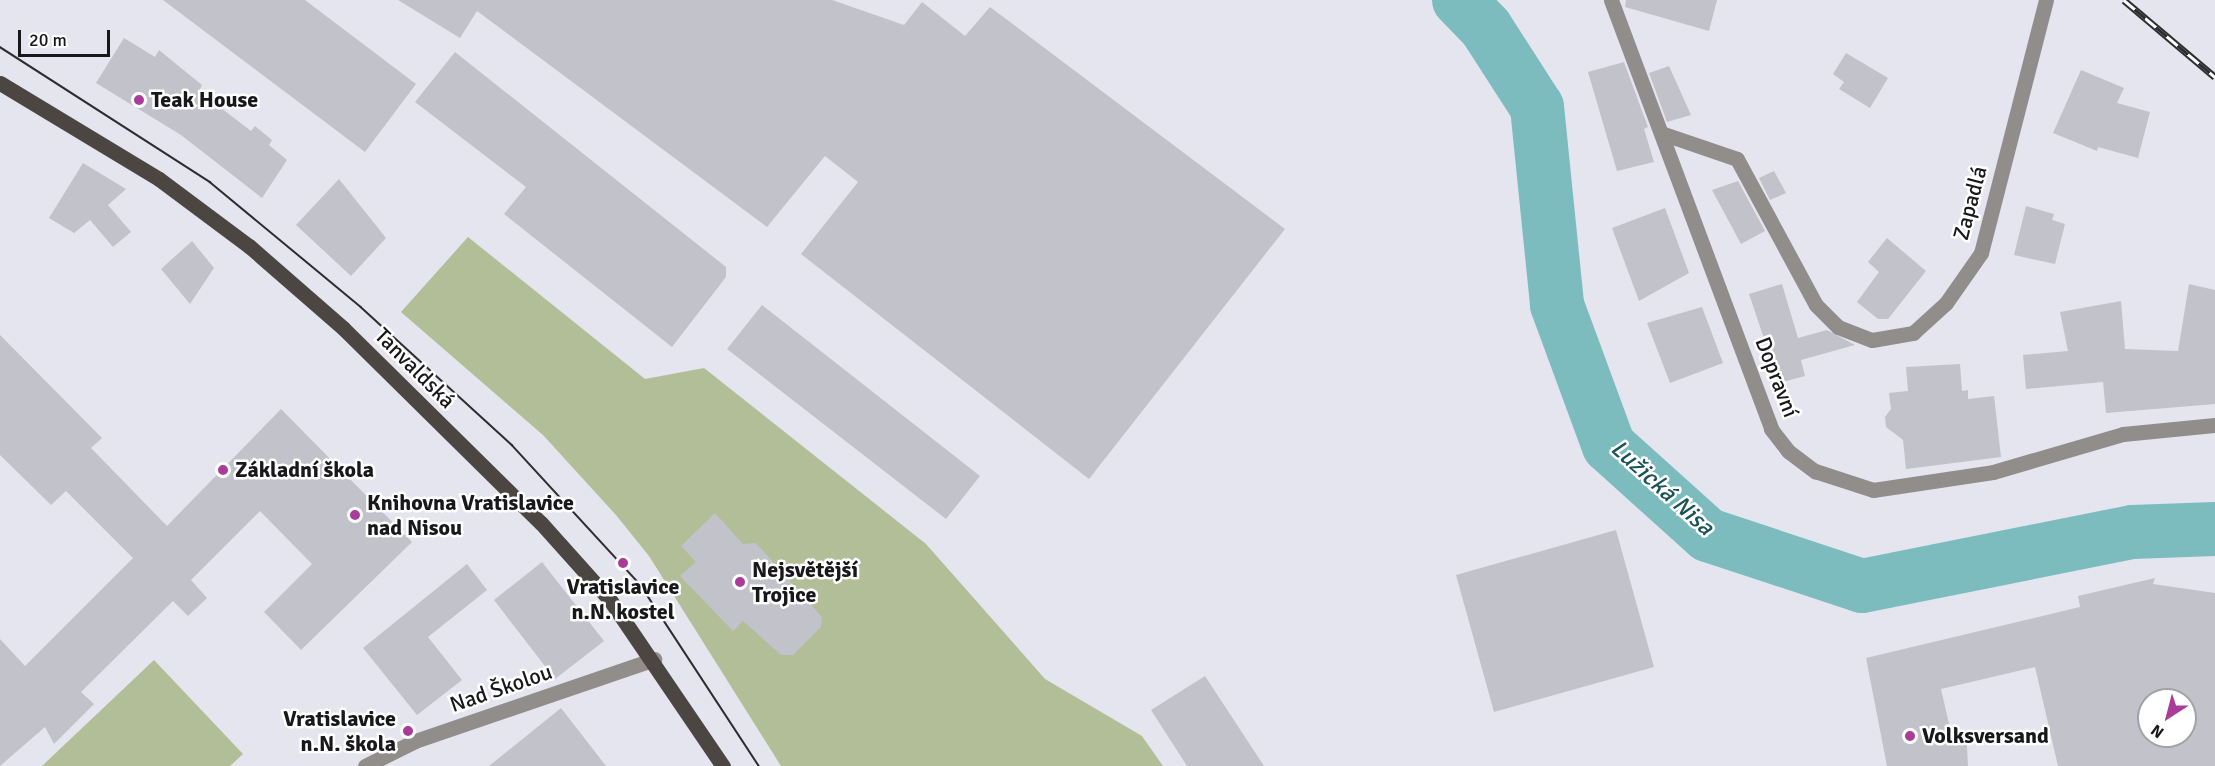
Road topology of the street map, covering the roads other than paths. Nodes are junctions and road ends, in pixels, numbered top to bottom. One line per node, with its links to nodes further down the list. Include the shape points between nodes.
1 (1611, 0): 4 (street, Dopravní)
2 (2046, 0): 4 (street, Zapadlá, via 1981,253 1946,303 1913,333 1887,341 1872,340 1838,327 1816,305 1737,159)
3 (0, 83): 6 (main road, Tanvaldská, via 159,179 249,246 343,328 541,523 610,600)
4 (1664, 134): 5 (street, Dopravní, via 1771,429 1788,451 1815,471 1873,490 1993,472 2123,434)
5 (2215, 425)
6 (654, 659): 7 (street, Nad Školou, via 415,741); 8 (main road, Tanvaldská)
7 (365, 766)
8 (723, 766)

